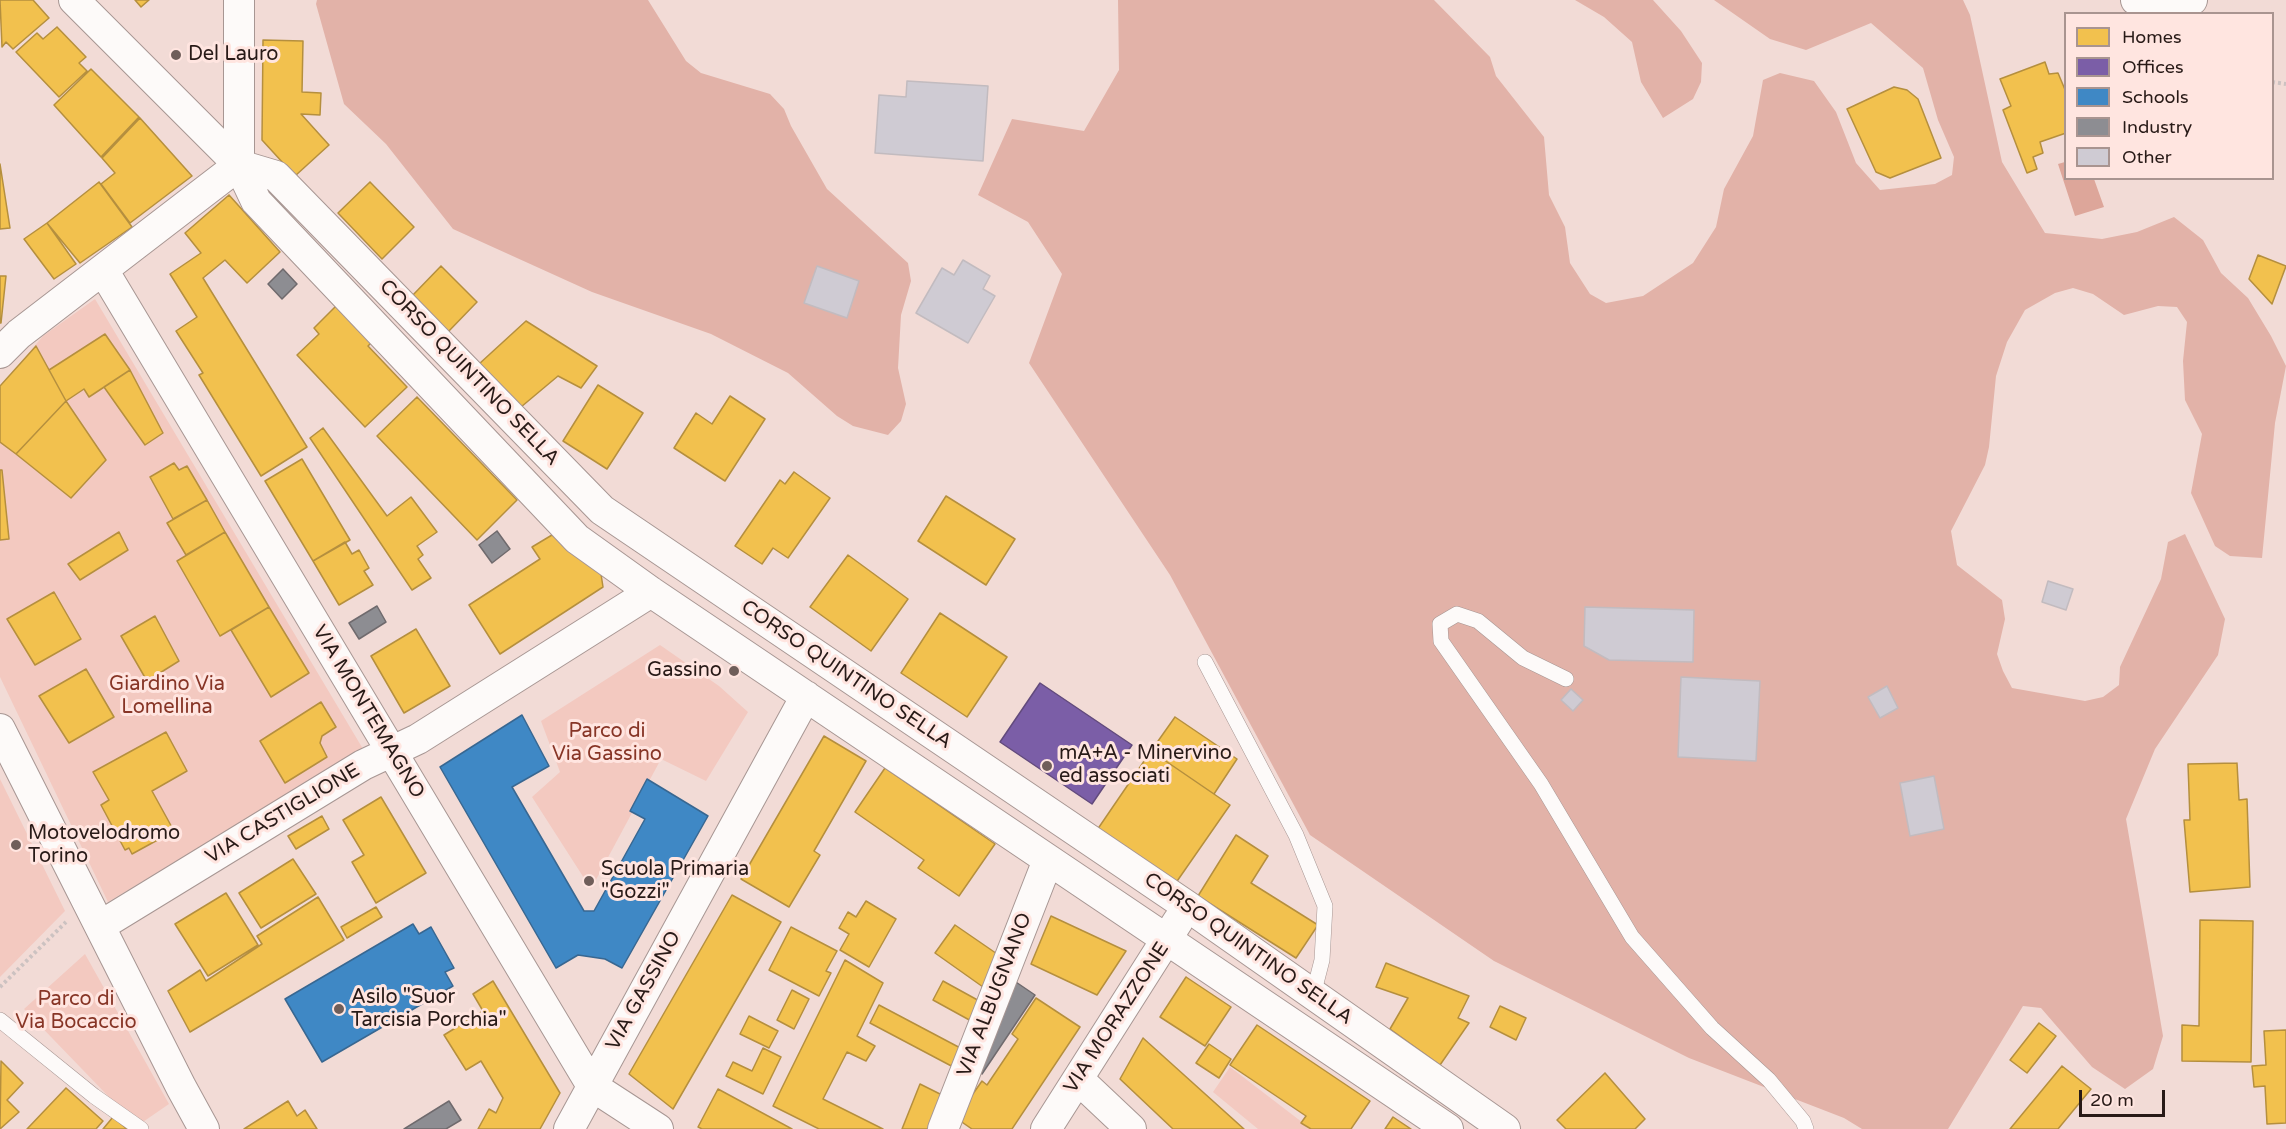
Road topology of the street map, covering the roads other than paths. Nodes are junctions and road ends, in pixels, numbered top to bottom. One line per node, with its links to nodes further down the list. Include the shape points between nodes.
1 (74, 0): 7 (street, CORSO QUINTINO SELLA)
2 (239, 0): 7 (street)
3 (2136, 0): 5 (street)
4 (2192, 0): 6 (street)
5 (2156, 12)
6 (2172, 12)
7 (239, 165): 8 (street); 10 (street, CORSO QUINTINO SELLA, via 256,201 577,539); 17 (street, CORSO QUINTINO SELLA, via 276,176 602,510)
8 (103, 270): 9 (street); 15 (street, VIA MONTEMAGNO)
9 (0, 353)
10 (651, 592): 13 (street, CORSO QUINTINO SELLA); 15 (street, VIA CASTIGLIONE, via 418,740)
11 (1205, 662): 20 (lane, via 1296,835 1325,906 1322,960)
12 (1566, 680): 33 (lane, via 1523,658 1478,621 1457,615 1440,624 1441,641 1541,784 1632,937 1712,1028 1769,1080)
13 (806, 696): 16 (street, CORSO QUINTINO SELLA); 23 (street, VIA GASSINO)
14 (0, 729): 18 (street)
15 (391, 751): 18 (street, VIA CASTIGLIONE); 23 (street, VIA MONTEMAGNO)
16 (1048, 860): 19 (street, CORSO QUINTINO SELLA); 28 (street, VIA ALBUGNANO)
17 (1187, 906): 19 (street, VIA MORAZZONE); 20 (street, CORSO QUINTINO SELLA)
18 (94, 915): 25 (street)
19 (1168, 939): 22 (street, VIA MORAZZONE); 31 (street, CORSO QUINTINO SELLA)
20 (1313, 994): 32 (street, CORSO QUINTINO SELLA)
21 (0, 1020): 24 (lane, via 93,1096)
22 (1078, 1079): 29 (street, VIA MORAZZONE); 30 (street)
23 (592, 1086): 26 (street, VIA GASSINO); 27 (street, VIA MONTEMAGNO)
24 (141, 1129)
25 (204, 1129)
26 (569, 1129)
27 (658, 1129)
28 (943, 1129)
29 (1046, 1129)
30 (1131, 1129)
31 (1448, 1129)
32 (1505, 1129)
33 (1806, 1129)

